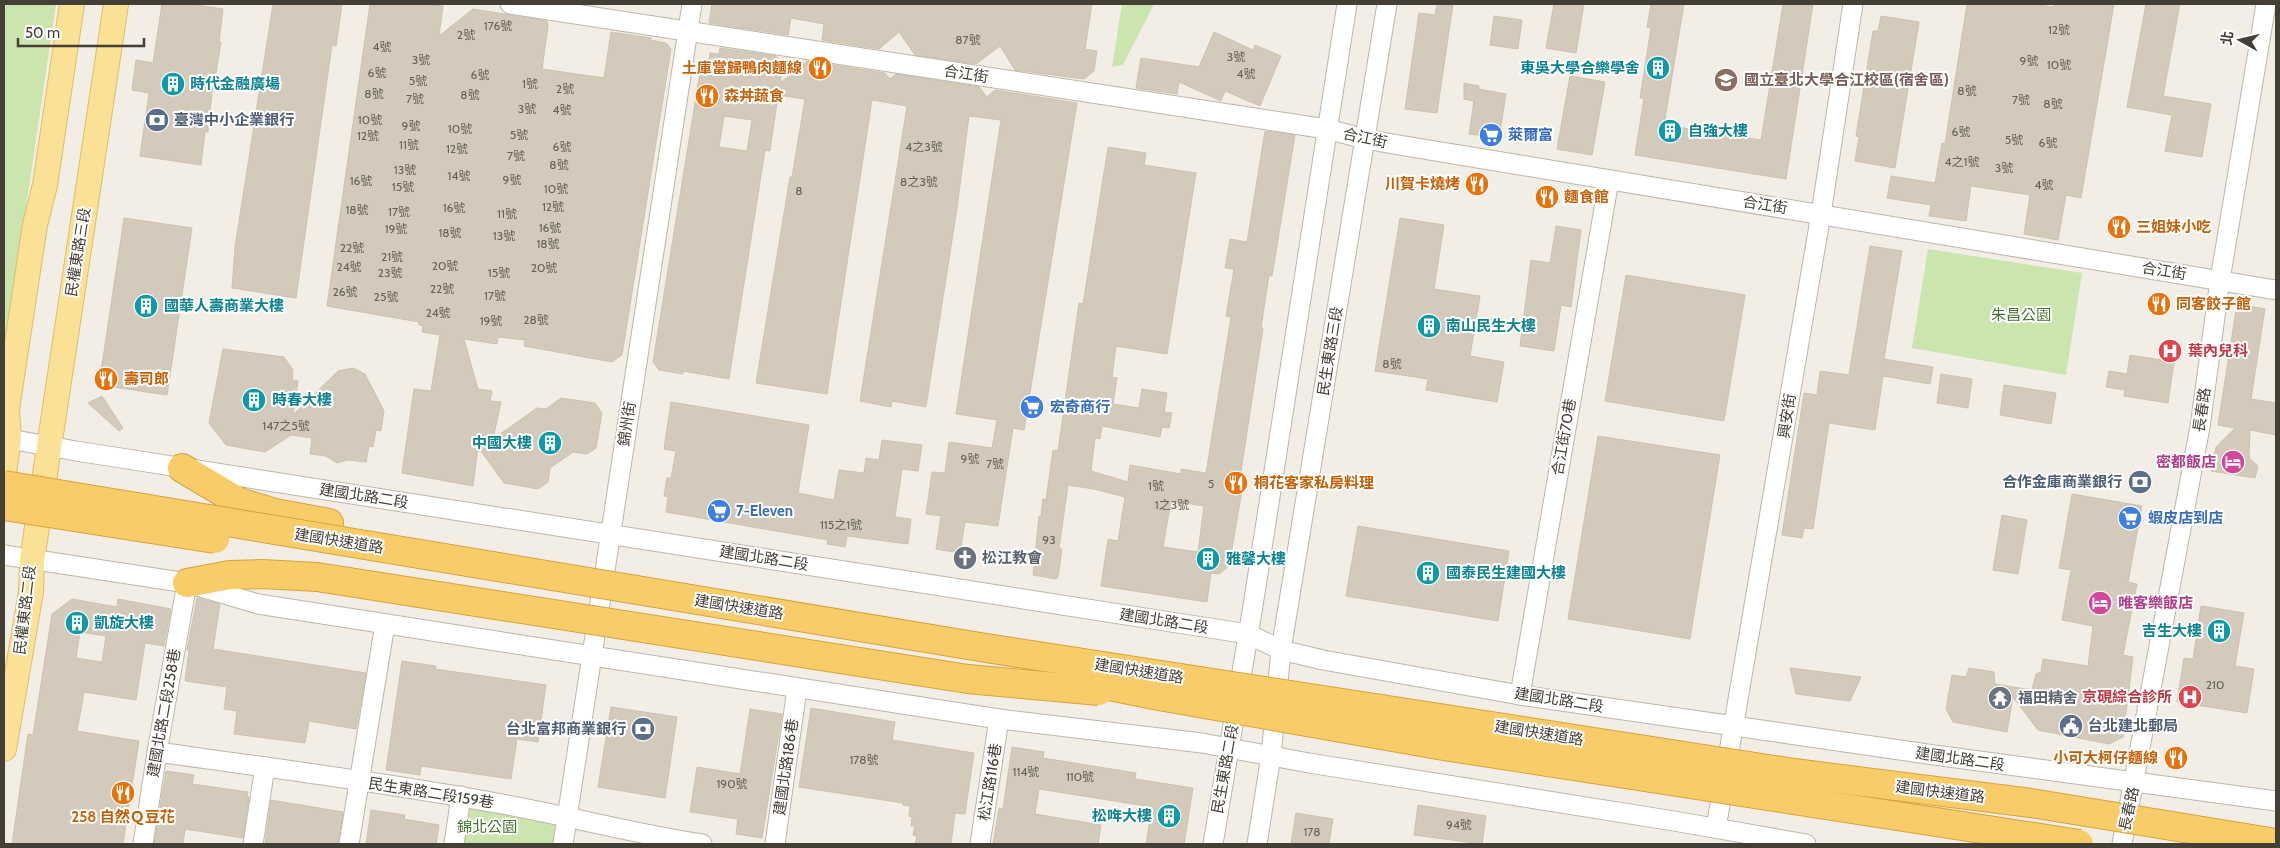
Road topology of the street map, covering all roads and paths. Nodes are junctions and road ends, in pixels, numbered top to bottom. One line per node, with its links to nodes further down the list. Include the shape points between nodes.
1 (72, 4): 16 (main road, via 7,409)
2 (116, 4): 17 (main road, 民權東路三段)
3 (510, 4): 9 (street, 合江街)
4 (692, 4): 9 (street, 錦州街)
5 (1347, 4): 10 (street)
6 (1387, 4): 11 (street, 民生東路三段)
7 (1853, 4): 13 (street, 興安街)
8 (2266, 4): 14 (street, 長春路)
9 (688, 31): 10 (street, 合江街); 23 (street, 錦州街)
10 (1327, 129): 11 (street, 合江街); 28 (street)
11 (1365, 139): 12 (street, 合江街); 29 (street, 民生東路三段)
12 (1609, 180): 13 (street, 合江街); 33 (street, 合江街70巷)
13 (1821, 214): 14 (street, 合江街); 35 (street, 興安街)
14 (2220, 280): 15 (street, 合江街); 42 (street, 長春路, via 2200,427)
15 (2276, 290)
16 (6, 438): 17 (street, 建國北路二段); 19 (main road)
17 (48, 446): 18 (street, 建國北路二段); 21 (main road, 民權東路三段)
18 (182, 468): 23 (street, 建國北路二段); 31 (highway, bridge, via 239,502 275,513 982,634)
19 (4, 472)
20 (4, 485): 31 (highway, 建國快速道路, bridge)
21 (40, 500): 25 (main road, 民權東路二段)
22 (4, 506): 31 (highway, 建國快速道路, bridge)
23 (610, 535): 28 (street, 建國北路二段); 30 (street, 錦州街)
24 (4, 555): 25 (street)
25 (32, 560): 26 (street); 37 (main road, 民權東路二段, via 31,592)
26 (187, 583): 27 (street, via 258,604); 31 (highway, bridge, via 238,575 317,577 968,679); 38 (street, 建國北路二段258巷)
27 (385, 624): 30 (street); 41 (street)
28 (1248, 634): 29 (street, 建國北路二段); 36 (street, 民生東路二段)
29 (1281, 650): 33 (street, 建國北路二段); 39 (street, 民生東路三段)
30 (591, 655): 32 (street); 46 (street, 錦州街)
31 (1160, 686): 45 (highway, 建國快速道路, bridge); 62 (highway, 建國快速道路, bridge, via 1463,749)
32 (797, 689): 34 (street); 57 (street, 建國北路186巷)
33 (1520, 695): 35 (street, 建國北路二段)
34 (999, 719): 36 (street); 58 (street, 松江路116巷)
35 (1735, 726): 42 (street, 建國北路二段); 47 (street, 興安街)
36 (1228, 748): 39 (street); 59 (street, 民生東路二段)
37 (4, 749)
38 (157, 752): 40 (street, 民生東路二段159巷); 51 (street, 建國北路二段258巷)
39 (1271, 756): 47 (street); 60 (street)
40 (265, 767): 41 (street, 民生東路二段159巷); 52 (street)
41 (358, 781): 43 (street, 民生東路二段159巷); 53 (street)
42 (2135, 782): 44 (street, 建國北路二段); 63 (street, 長春路)
43 (461, 796): 46 (street, 民生東路二段159巷); 54 (street)
44 (2276, 801)
45 (2031, 803): 48 (highway, bridge, via 2121,805); 50 (highway, 建國快速道路, bridge)
46 (567, 816): 49 (street, 民生東路二段159巷); 55 (street, 錦州街)
47 (1716, 828): 61 (street)
48 (2276, 828)
49 (673, 842): 56 (street, 民生東路二段159巷)
50 (2276, 843)
51 (143, 844)
52 (253, 844)
53 (349, 844)
54 (454, 844)
55 (563, 844)
56 (702, 844)
57 (775, 844)
58 (980, 844)
59 (1213, 844)
60 (1257, 844)
61 (1806, 844)
62 (2079, 844)
63 (2122, 844)

